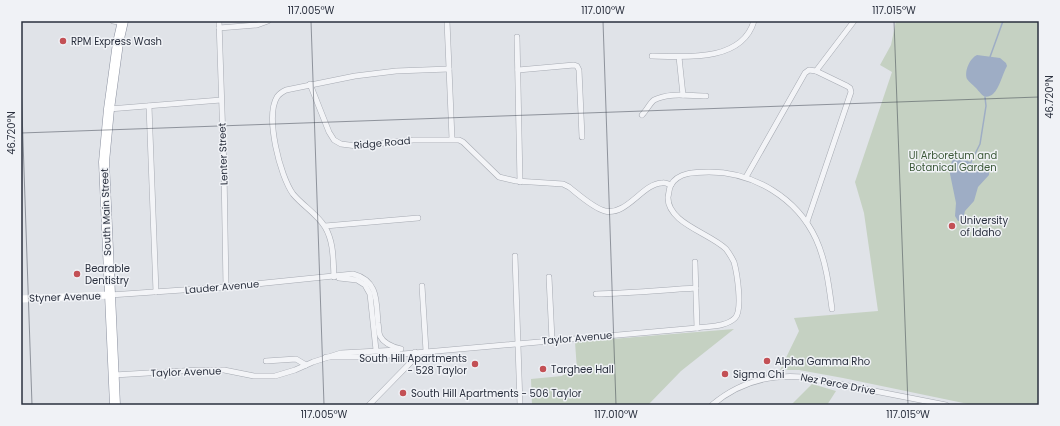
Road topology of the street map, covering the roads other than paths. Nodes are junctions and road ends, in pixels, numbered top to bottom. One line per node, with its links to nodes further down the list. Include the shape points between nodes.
1 (219, 21): 7 (street, Lenter Street)
2 (268, 21): 7 (street, via 257,25)
3 (447, 21): 11 (street)
4 (754, 21): 10 (street, via 749,33 733,48 715,54)
5 (854, 21): 13 (street)
6 (120, 22): 19 (highway, South Main Street)
7 (219, 28): 17 (street, Lenter Street)
8 (517, 37): 12 (street)
9 (652, 56): 10 (street)
10 (679, 57): 15 (street)
11 (449, 69): 14 (street, via 389,72); 22 (street)
12 (518, 70): 21 (street, via 577,66); 24 (street)
13 (816, 70): 23 (street, via 805,72); 27 (street, via 847,86 851,92)
14 (310, 84): 22 (street, Ridge Road, via 328,132 341,144 357,146); 28 (street, via 281,92 276,98 273,116 275,139 287,184 304,206)
15 (683, 95): 16 (street); 20 (street, via 653,101)
16 (706, 96)
17 (221, 100): 18 (street); 34 (street, Lenter Street)
18 (149, 106): 19 (street); 36 (street)
19 (114, 109): 38 (highway, South Main Street, via 104,162)
20 (642, 115)
21 (582, 137)
22 (452, 139): 24 (street, via 462,142 499,177)
23 (746, 177): 25 (street, via 695,172 678,177); 27 (street, via 761,183 784,198)
24 (520, 182): 25 (street, via 563,184 598,208 610,212 619,210 654,185 661,182)
25 (671, 185): 41 (street, Taylor Avenue, via 668,199 675,215 720,244 733,261 739,304 736,317 721,325)
26 (418, 218): 28 (street)
27 (807, 222): 40 (street, via 824,262)
28 (325, 226): 31 (street, via 333,250)
29 (515, 256): 43 (street)
30 (695, 262): 35 (street)
31 (334, 277): 34 (street, Lauder Avenue); 44 (street, Lauder Avenue, via 357,280 365,285 370,294); 45 (street, Lauder Avenue, via 353,274 360,276 372,286 380,336 389,345)
32 (549, 277): 42 (street)
33 (422, 286): 46 (street)
34 (226, 287): 36 (street, Lauder Avenue)
35 (696, 288): 37 (street); 41 (street)
36 (156, 292): 38 (street, Lauder Avenue)
37 (596, 294)
38 (110, 295): 39 (street, Styner Avenue); 52 (highway, South Main Street)
39 (21, 299)
40 (832, 310)
41 (697, 328): 42 (street, Taylor Avenue)
42 (552, 340): 43 (street, Taylor Avenue)
43 (519, 343): 46 (street, Taylor Avenue); 55 (street)
44 (376, 350): 45 (street, Taylor Avenue); 48 (street, Taylor Avenue); 49 (street, Taylor Avenue)
45 (401, 350): 47 (street, Taylor Avenue)
46 (426, 351): 47 (street, Taylor Avenue)
47 (415, 352): 48 (street, Taylor Avenue); 54 (street, via 414,359)
48 (387, 355): 49 (street, Taylor Avenue)
49 (326, 357): 51 (street, Taylor Avenue)
50 (266, 361): 51 (street, via 296,359)
51 (306, 364): 52 (street, Taylor Avenue, via 275,376 254,376 224,370)
52 (114, 375): 53 (highway, South Main Street)
53 (115, 405)
54 (369, 405)
55 (520, 405)
56 (712, 405): 57 (street, Nez Perce Drive, via 756,380 782,376 803,377)
57 (946, 405)

